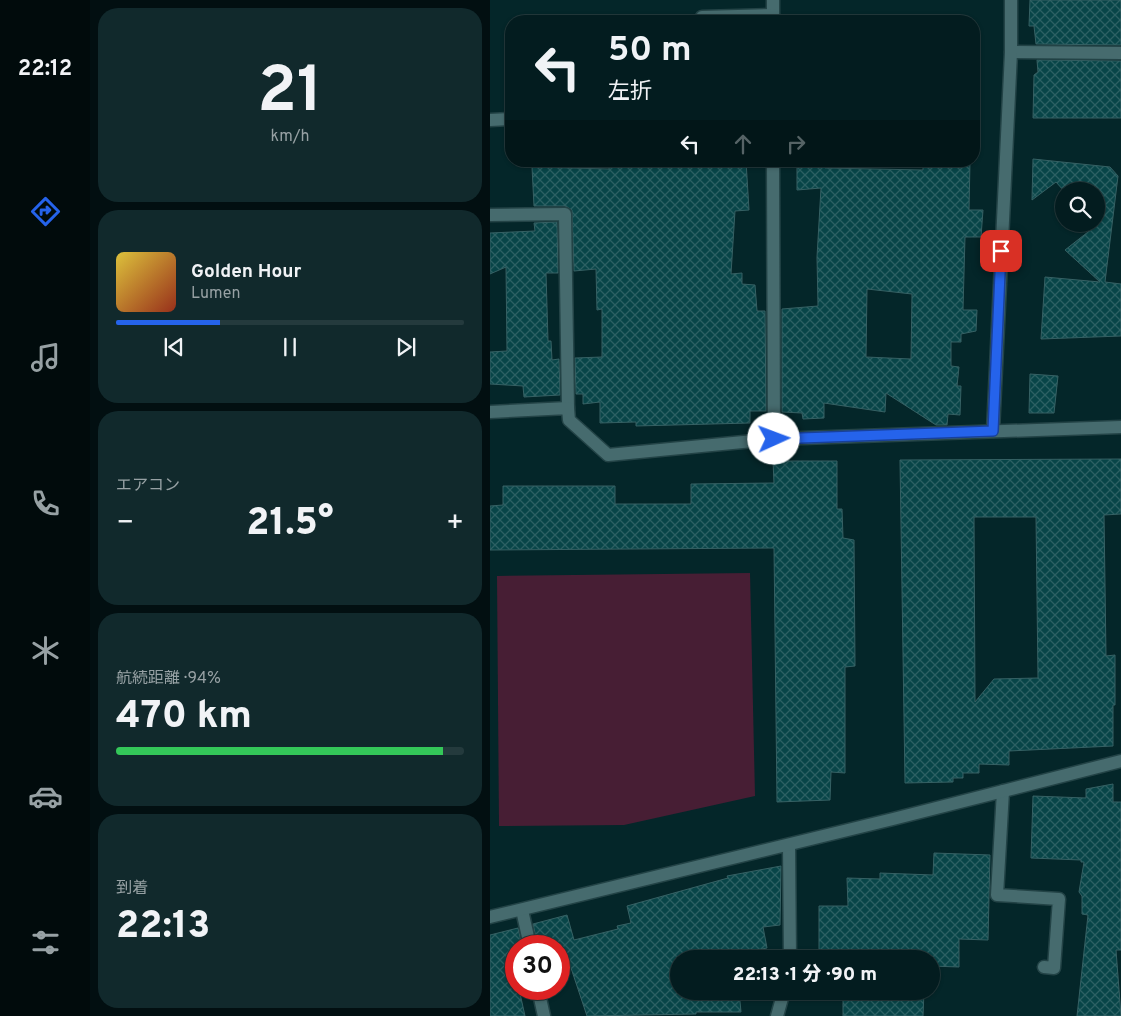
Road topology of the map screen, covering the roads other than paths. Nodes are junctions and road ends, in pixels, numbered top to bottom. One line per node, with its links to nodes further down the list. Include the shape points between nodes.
1 (773, 0): 3 (street)
2 (1011, 0): 4 (street)
3 (773, 15)
4 (1011, 52): 5 (street); 13 (street)
5 (1121, 53)
6 (505, 119): 7 (street)
7 (490, 120)
8 (773, 167): 14 (street)
9 (490, 214): 10 (street, via 565,214)
10 (568, 408): 11 (street); 14 (street, via 569,420 608,455)
11 (490, 412)
12 (1121, 427): 13 (street)
13 (993, 431): 14 (street)
14 (774, 439)
15 (1121, 761): 16 (street)
16 (1003, 791): 17 (street); 22 (street, via 998,895 1059,899 1054,968)
17 (789, 845): 18 (street); 21 (street)
18 (522, 910): 19 (street); 20 (street)
19 (490, 917)
20 (528, 935)
21 (790, 950)
22 (1044, 967)
23 (540, 1000): 25 (street)
24 (781, 1000): 26 (street)
25 (544, 1016)
26 (776, 1016)

